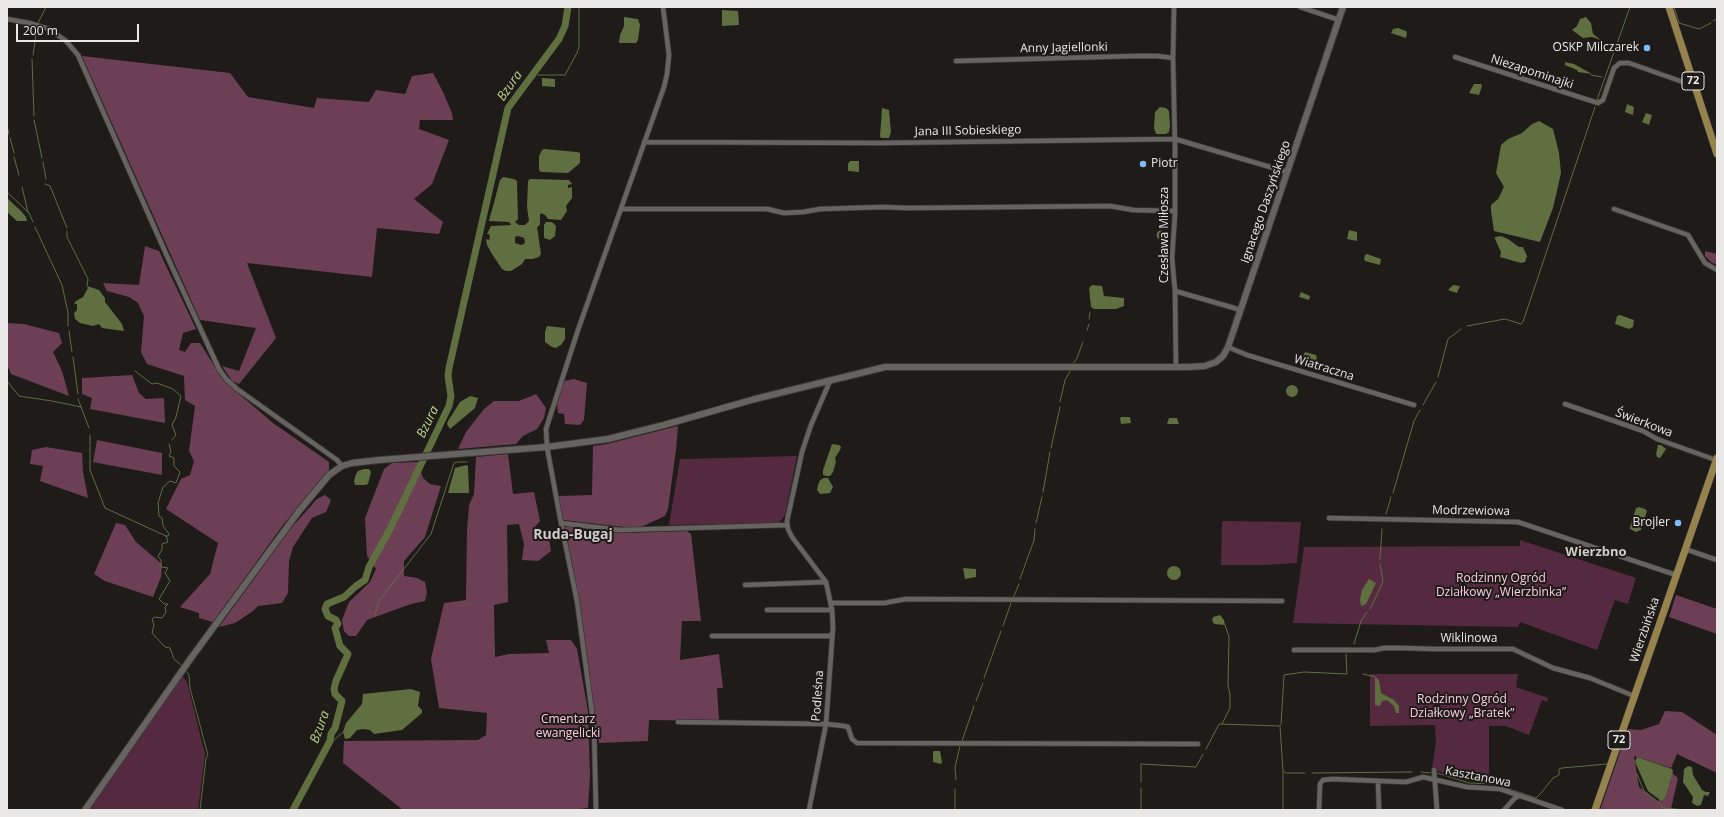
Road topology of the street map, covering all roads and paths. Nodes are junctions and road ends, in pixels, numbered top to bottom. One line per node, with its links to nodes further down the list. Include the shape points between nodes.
1 (663, 7): 13 (street, via 669,56 668,70)
2 (1174, 7): 9 (street, Czesława Miłosza)
3 (1300, 7): 7 (street)
4 (1343, 7): 7 (street, Ignacego Daszyńskiego)
5 (1669, 7): 11 (main road, 72)
6 (7, 19): 29 (street, via 49,29 66,41 78,55 219,370 237,389)
7 (1339, 20): 15 (street, Ignacego Daszyńskiego)
8 (1455, 57): 11 (street, Niezapominajki, via 1599,103 1603,100 1614,68 1620,63 1628,63 1683,82)
9 (1173, 58): 10 (street, Anny Jagiellonki, via 1135,56); 12 (street, Czesława Miłosza)
10 (956, 61)
11 (1694, 82): 14 (main road, 72)
12 (1175, 138): 13 (street, Jana III Sobieskiego, via 880,143); 15 (street, Jana III Sobieskiego); 18 (street, Czesława Miłosza)
13 (644, 142): 16 (street)
14 (1717, 154)
15 (1287, 172): 21 (street, Ignacego Daszyńskiego)
16 (621, 209): 18 (street, via 767,209 803,212 883,207 1110,206 1133,210); 27 (street, via 548,421 545,433)
17 (1614, 209): 19 (street, via 1688,235 1705,263)
18 (1175, 211): 20 (street, Czesława Miłosza, via 1172,258)
19 (1717, 270)
20 (1175, 291): 21 (street); 23 (street, Czesława Miłosza)
21 (1241, 310): 22 (street, Ignacego Daszyńskiego)
22 (1228, 347): 23 (street, Ignacego Daszyńskiego, via 1220,359 1209,365); 26 (street, Wiatraczna)
23 (1176, 367): 24 (street, Ignacego Daszyńskiego, via 892,366)
24 (830, 381): 27 (street, Ignacego Daszyńskiego, via 637,432 592,442); 32 (street, via 802,452)
25 (1565, 404): 28 (street, Świerkowa)
26 (1414, 405)
27 (547, 447): 29 (street, Ignacego Daszyńskiego, via 352,463); 31 (street)
28 (1717, 459): 33 (main road, Wierzbińska / 72)
29 (342, 466): 53 (street, via 329,475 288,526 191,658)
30 (1329, 518): 35 (street, Modrzewiowa, via 1518,522)
31 (560, 523): 32 (street, via 620,530); 54 (street, via 577,601 594,727)
32 (787, 525): 36 (street, Podleśna, via 792,537)
33 (1685, 549): 34 (street); 35 (main road, Wierzbińska / 72)
34 (1717, 560)
35 (1676, 575): 45 (main road, Wierzbińska / 72)
36 (826, 582): 37 (street); 39 (street, Podleśna)
37 (745, 585)
38 (1282, 601): 39 (street, via 906,599 884,603)
39 (832, 603): 41 (street, Podleśna)
40 (767, 610): 41 (street)
41 (832, 610): 42 (street, Podleśna)
42 (832, 634): 43 (street); 47 (street, Podleśna)
43 (712, 636)
44 (1294, 650): 45 (street, Wiklinowa, via 1513,649 1553,668 1590,678)
45 (1634, 696): 61 (main road, Wierzbińska / 72)
46 (678, 722): 47 (street)
47 (826, 724): 48 (street, via 848,727 852,739 857,743); 55 (street, Podleśna)
48 (1198, 744)
49 (1434, 770): 50 (street)
50 (1436, 779): 51 (street, Kasztanowa, via 1419,777 1406,782); 52 (street, Kasztanowa, via 1466,786 1500,789); 58 (street)
51 (1378, 782): 56 (street, Kasztanowa, via 1323,780 1320,784); 57 (street)
52 (1519, 796): 59 (street); 60 (street, Kasztanowa)
53 (85, 810)
54 (596, 810)
55 (809, 810)
56 (1319, 810)
57 (1379, 810)
58 (1436, 810)
59 (1504, 810)
60 (1562, 810)
61 (1595, 810)

